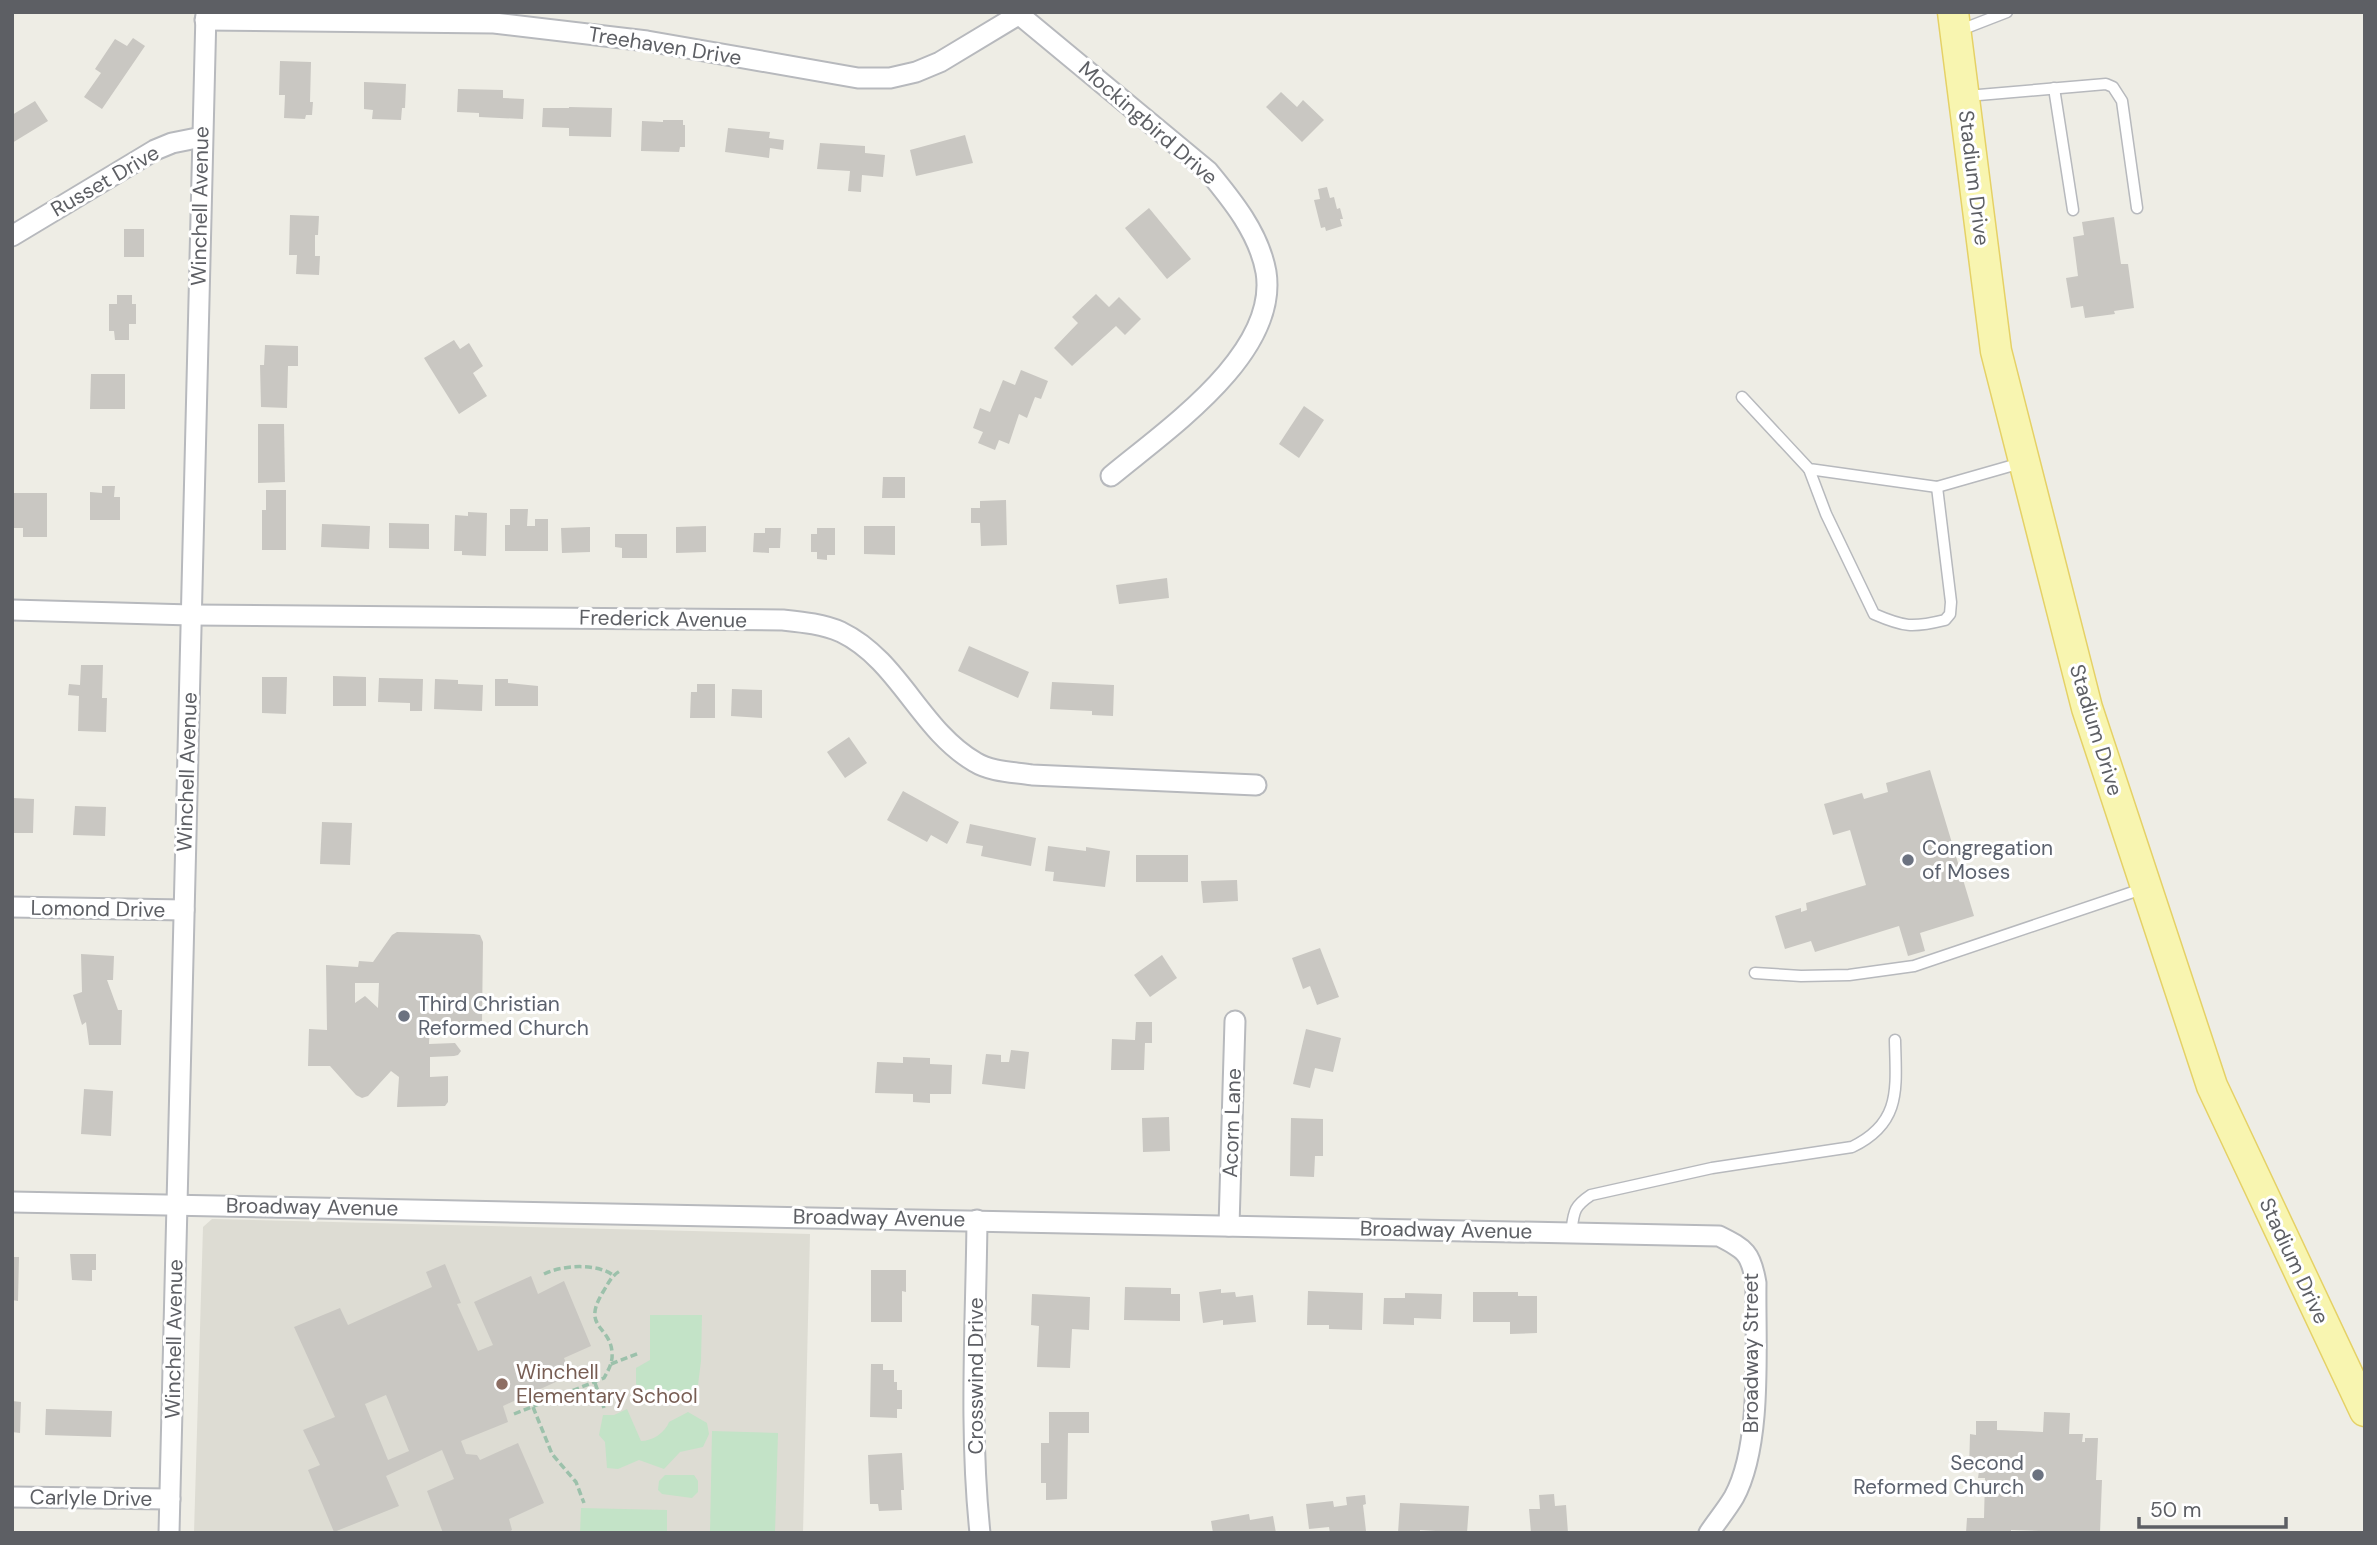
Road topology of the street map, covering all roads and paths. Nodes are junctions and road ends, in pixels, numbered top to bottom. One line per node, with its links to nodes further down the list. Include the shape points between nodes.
1 (2007, 12): 4 (lane)
2 (1022, 14): 3 (street, Treehaven Drive, via 940,62 890,78 858,78 647,41 494,23); 14 (street, Mockingbird Drive, via 1208,170 1243,218 1266,272 1260,322 1242,353 1204,397)
3 (206, 16): 7 (street, Winchell Avenue)
4 (1954, 22): 6 (main road, Stadium Drive)
5 (2054, 88): 6 (lane); 8 (lane, via 2106,84 2118,93); 9 (lane)
6 (1963, 96): 12 (main road, Stadium Drive, via 1996,351)
7 (202, 137): 10 (street, Russet Drive, via 155,150); 17 (street, Winchell Avenue)
8 (2137, 208)
9 (2073, 211)
10 (12, 236)
11 (1742, 397): 13 (lane)
12 (2024, 461): 15 (lane); 19 (main road, Stadium Drive, via 2087,708)
13 (1809, 469): 15 (lane); 15 (lane, via 1874,614 1899,625 1919,626 1945,620 1950,614)
14 (1111, 477)
15 (1937, 488)
16 (12, 610): 17 (street, Frederick Avenue)
17 (191, 615): 18 (street, Frederick Avenue, via 783,620 813,624 859,643 941,735 976,763 1032,775); 21 (street, Winchell Avenue)
18 (1256, 785)
19 (2146, 888): 22 (lane, via 1914,966 1849,975); 39 (main road, Stadium Drive, via 2212,1086)
20 (12, 907): 21 (street, Lomond Drive)
21 (184, 910): 26 (street, Winchell Avenue)
22 (1755, 973)
23 (1235, 1021): 28 (street, Acorn Lane)
24 (1895, 1040): 29 (lane, via 1893,1101 1887,1118 1867,1140 1852,1147 1712,1168 1591,1195 1574,1211)
25 (12, 1202): 26 (street, Broadway Avenue)
26 (177, 1205): 27 (street, Broadway Avenue); 42 (street, Winchell Avenue)
27 (978, 1220): 28 (street, Broadway Avenue); 45 (street, Crosswind Drive, via 974,1420)
28 (1229, 1226): 29 (street, Broadway Avenue)
29 (1571, 1233): 30 (street, Broadway Avenue, via 1719,1236)
30 (1743, 1248): 46 (street, Broadway Street, via 1756,1283 1754,1423 1734,1496)
31 (620, 1271): 33 (path)
32 (544, 1273): 33 (path, via 556,1268 597,1269)
33 (613, 1275): 35 (path, via 594,1312 609,1340)
34 (639, 1353): 35 (path)
35 (611, 1364): 36 (path, via 604,1378)
36 (595, 1383): 37 (path); 38 (path)
37 (533, 1406): 40 (path); 43 (path, via 552,1454 576,1482)
38 (604, 1408)
39 (2365, 1411)
40 (514, 1413)
41 (12, 1497): 42 (street, Carlyle Drive)
42 (170, 1499): 44 (street, Winchell Avenue)
43 (584, 1503)
44 (169, 1533)
45 (980, 1533)
46 (1709, 1533)

